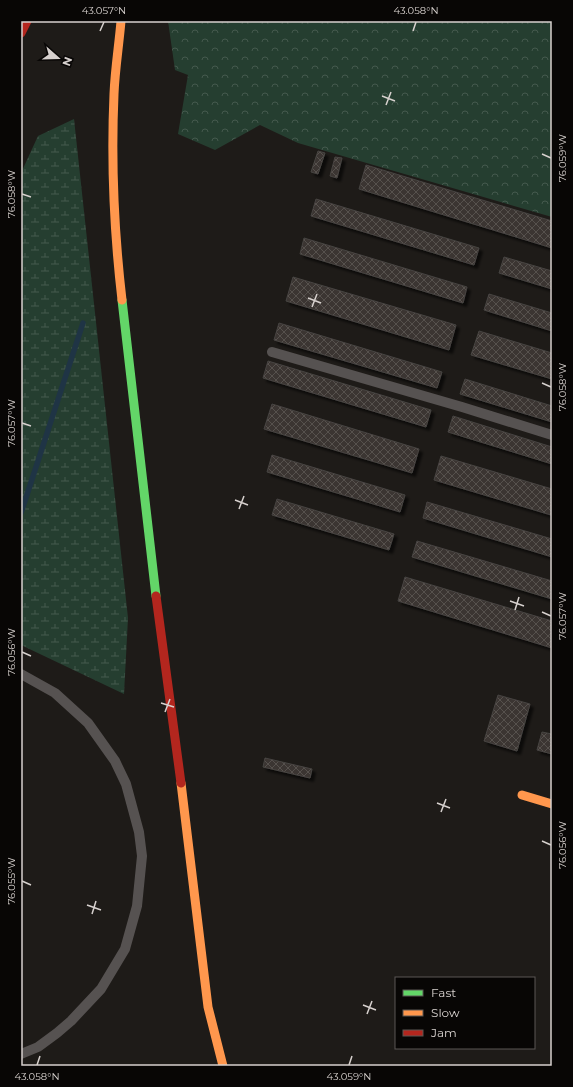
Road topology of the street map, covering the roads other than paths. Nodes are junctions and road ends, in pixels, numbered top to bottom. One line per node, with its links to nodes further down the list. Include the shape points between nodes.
1 (26, 21): 3 (main road)
2 (121, 21): 10 (main road, via 114,94 113,177 116,251 152,565 208,1007)
3 (21, 33)
4 (272, 352): 5 (lane)
5 (552, 435)
6 (21, 674): 9 (lane, via 55,693 88,723 116,762 126,784 140,832 142,856 137,906 125,950 101,989 71,1021 38,1047)
7 (522, 795): 8 (main road)
8 (552, 804)
9 (21, 1054)
10 (223, 1066)

